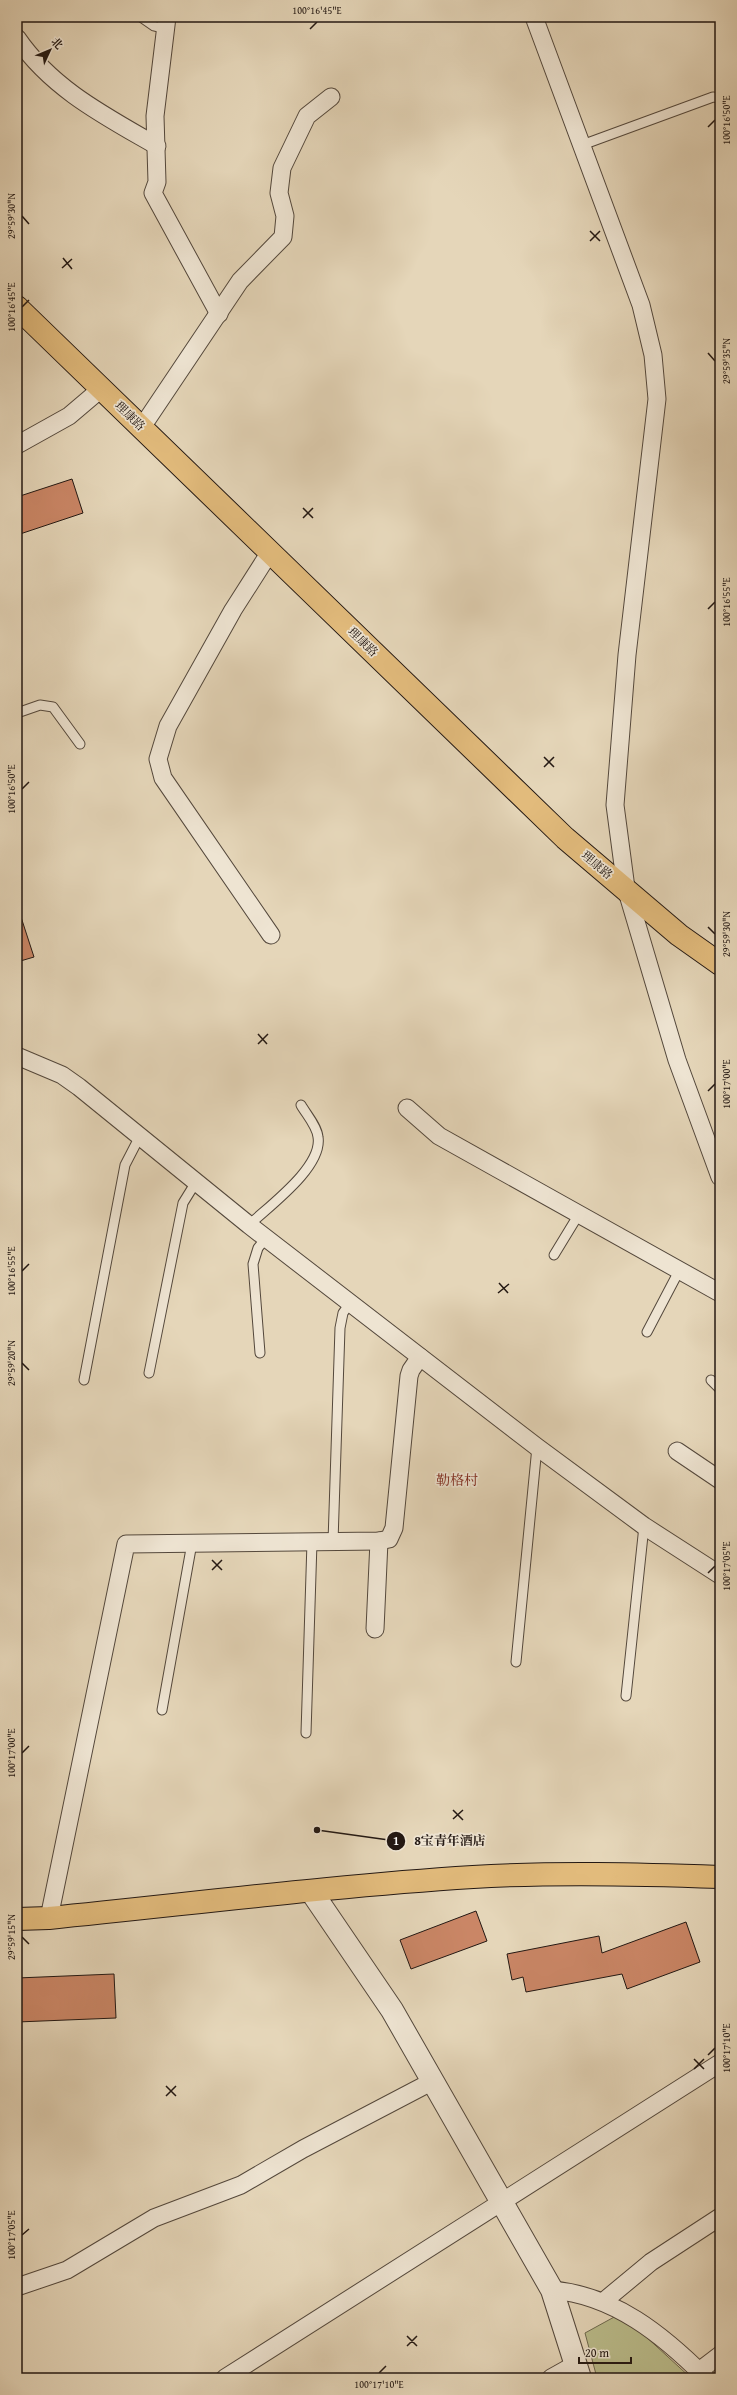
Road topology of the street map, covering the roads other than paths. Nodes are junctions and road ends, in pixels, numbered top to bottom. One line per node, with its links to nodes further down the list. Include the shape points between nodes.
1 (140, 17): 3 (lane, via 154,26)
2 (536, 17): 7 (street)
3 (166, 23): 8 (street, via 155,116)
4 (17, 38): 8 (street, via 28,54 76,99)
5 (331, 97): 10 (street, via 307,116 282,168 279,193 284,216 283,237 240,281)
6 (720, 98): 7 (lane, via 713,97)
7 (582, 145): 17 (street, via 641,305 653,355 657,398 629,640 615,805)
8 (158, 146): 10 (street, via 157,182 153,193)
9 (17, 306): 11 (main road, 理康路)
10 (219, 314): 12 (street)
11 (102, 388): 12 (main road, 理康路); 13 (street, via 69,416)
12 (142, 426): 14 (main road, 理康路)
13 (17, 445)
14 (270, 552): 17 (main road, 理康路, via 565,838); 18 (street, via 233,610 168,726 158,759 163,778)
15 (17, 713): 16 (lane, via 40,705 53,707)
16 (80, 744)
17 (626, 888): 19 (main road, 理康路, via 679,935); 24 (street, via 674,1053)
18 (271, 935)
19 (720, 964)
20 (17, 1056): 23 (street, via 62,1075)
21 (301, 1105): 27 (lane, via 318,1137 315,1157 305,1172)
22 (407, 1108): 26 (street, via 439,1136)
23 (140, 1136): 25 (street); 37 (lane, via 125,1165)
24 (720, 1176)
25 (196, 1182): 27 (street); 36 (lane, via 183,1203)
26 (579, 1214): 29 (lane); 30 (street)
27 (249, 1225): 28 (street)
28 (266, 1238): 32 (street); 34 (lane, via 258,1248 253,1264)
29 (554, 1255)
30 (679, 1271): 31 (street); 33 (lane)
31 (720, 1293)
32 (350, 1303): 35 (street); 46 (lane, via 343,1313 340,1328)
33 (647, 1332)
34 (260, 1353)
35 (420, 1357): 40 (street); 44 (street, via 410,1376 394,1532 389,1539)
36 (149, 1372)
37 (84, 1380)
38 (711, 1380): 39 (lane)
39 (720, 1388)
40 (537, 1448): 43 (street); 50 (lane)
41 (676, 1451): 42 (street)
42 (720, 1480)
43 (644, 1526): 48 (street); 51 (lane)
44 (379, 1541): 46 (street); 49 (street)
45 (312, 1542): 46 (street); 47 (street); 53 (lane)
46 (334, 1542)
47 (192, 1543): 52 (lane); 56 (street, via 126,1544)
48 (720, 1575)
49 (375, 1629)
50 (516, 1662)
51 (626, 1696)
52 (162, 1710)
53 (306, 1733)
54 (720, 1877): 55 (main road, via 604,1874 474,1877)
55 (311, 1891): 56 (main road); 59 (street, via 392,2010)
56 (49, 1918): 57 (main road)
57 (17, 1919)
58 (720, 2063): 60 (street)
59 (433, 2081): 60 (street); 62 (street, via 303,2148 241,2185 154,2218 67,2270)
60 (503, 2201): 63 (street); 68 (street)
61 (720, 2217): 64 (street, via 651,2262)
62 (17, 2287)
63 (552, 2290): 64 (street, via 583,2294); 66 (street)
64 (604, 2301): 67 (street, via 647,2327)
65 (720, 2355): 67 (street)
66 (578, 2371): 69 (street)
67 (702, 2375)
68 (225, 2378)
69 (551, 2378)

